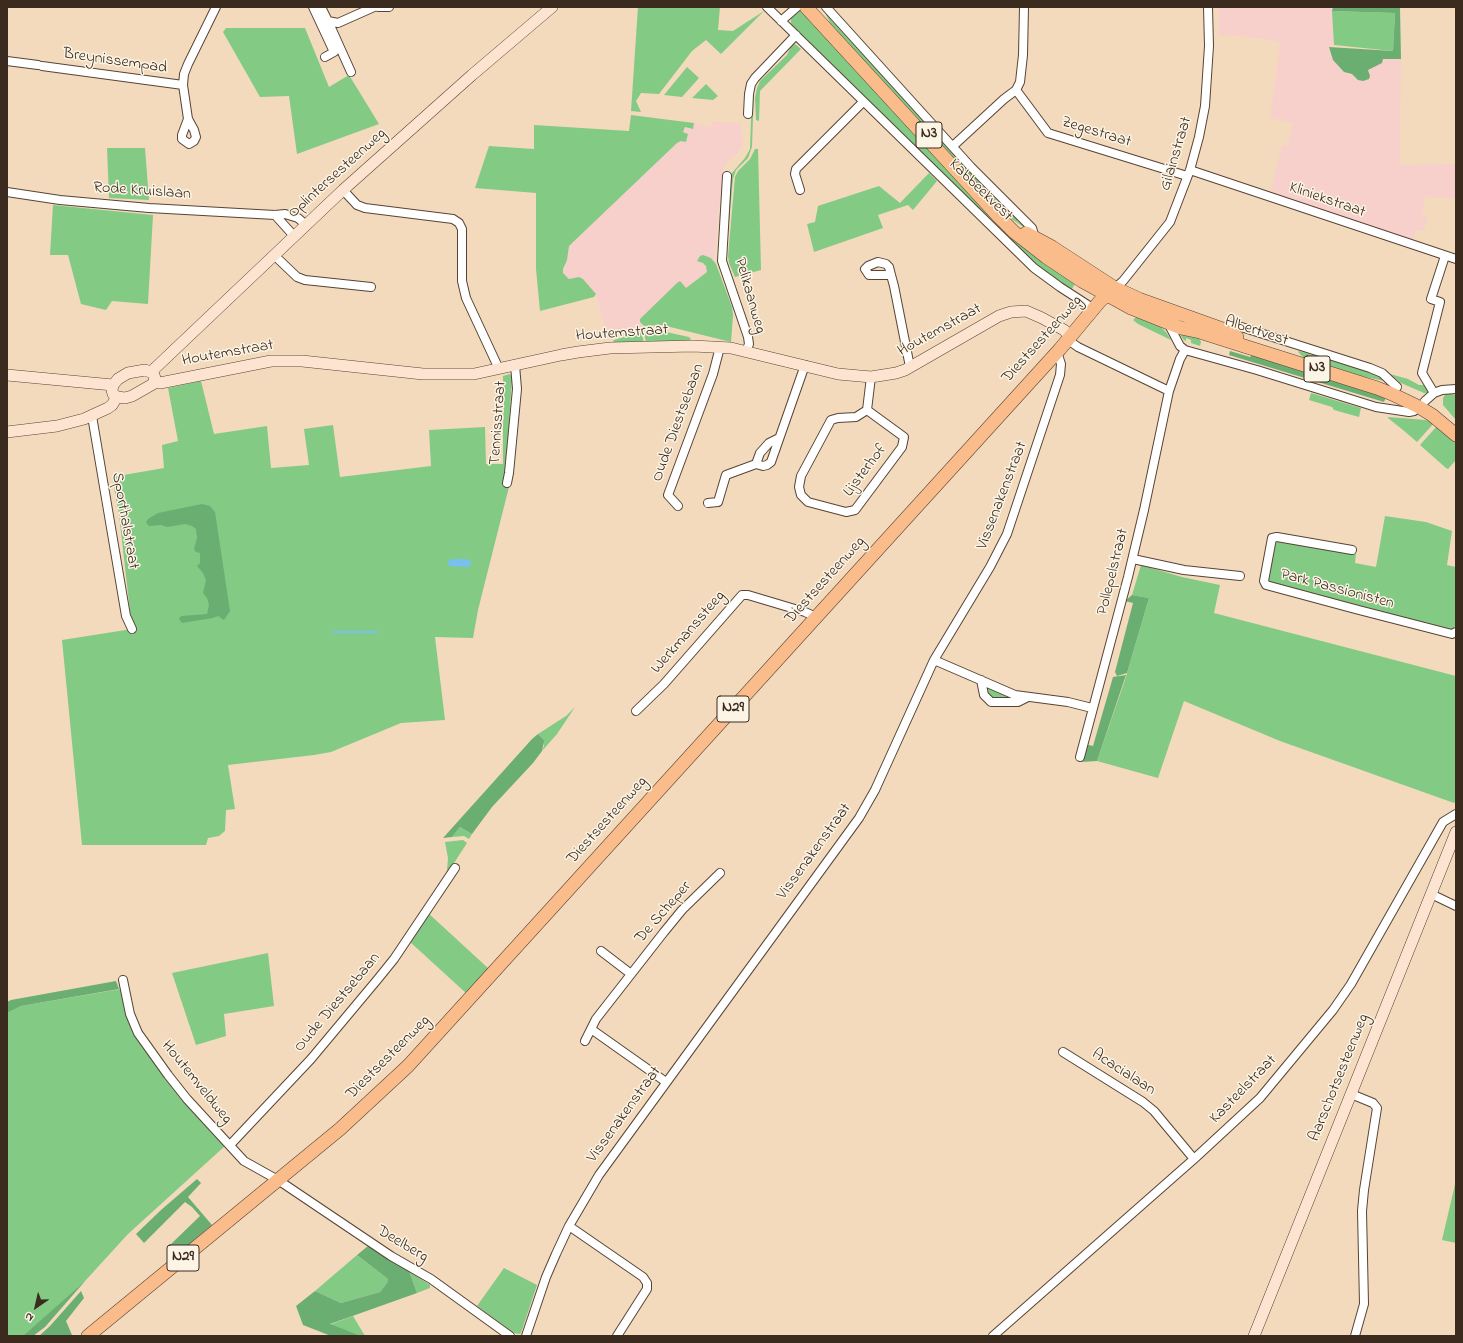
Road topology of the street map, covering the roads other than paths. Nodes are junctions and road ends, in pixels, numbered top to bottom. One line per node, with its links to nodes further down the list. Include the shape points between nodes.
1 (216, 7): 21 (street, via 188,64)
2 (313, 7): 18 (street, via 334,52)
3 (321, 7): 15 (street)
4 (374, 7): 15 (street, via 338,24)
5 (378, 7): 6 (street)
6 (389, 7)
7 (552, 7): 29 (street, Oplintersesteenweg)
8 (767, 7): 16 (street, Kabbeekvest)
9 (797, 7): 16 (street)
10 (806, 7): 41 (main road, Kabbeekvest / N3, via 1014,232 1082,281)
11 (812, 7): 35 (main road, Kabbeekvest / N3, via 977,188 1007,218)
12 (826, 7): 26 (street, Kabbeekvest)
13 (1024, 7): 22 (street, via 1022,62 1020,82)
14 (1208, 7): 27 (street, Gilainstraat, via 1206,100 1200,133)
15 (328, 21): 20 (street)
16 (781, 21): 17 (street, Kabbeekvest)
17 (796, 35): 23 (street, Kabbeekvest); 24 (street, via 751,84)
18 (325, 57)
19 (7, 61): 21 (street, Breynissempad)
20 (351, 72)
21 (183, 85): 25 (street)
22 (1016, 90): 26 (street); 27 (street, Zegestraat, via 1048,133)
23 (864, 102): 30 (street, via 796,169); 42 (street, Kabbeekvest, via 1034,268)
24 (748, 114)
25 (188, 119)
26 (953, 146): 35 (street, Kabbeekvest, via 1032,228)
27 (1188, 173): 37 (street, Kliniekstraat); 41 (street, Gilainstraat, via 1170,222 1123,281)
28 (727, 176): 47 (street, Pelikaanweg, via 722,261 748,337)
29 (343, 190): 33 (street, Oplintersesteenweg); 52 (street, via 357,205 364,208 453,219 458,223 462,229 462,281 466,298)
30 (800, 190)
31 (7, 192): 32 (street, Rode Kruislaan, via 60,200 149,208)
32 (275, 215): 33 (street, Rode Kruislaan, via 285,214 298,218); 34 (street)
33 (306, 225): 34 (street, Oplintersesteenweg)
34 (294, 236): 36 (street, Oplintersesteenweg)
35 (1035, 238): 41 (main road, Kabbeekvest / N3, via 1052,247)
36 (274, 255): 40 (street, via 297,277 305,280); 54 (street, Oplintersesteenweg)
37 (1445, 256): 38 (street, Kliniekstraat); 60 (street, via 1432,299 1440,302 1422,373)
38 (1456, 259)
39 (891, 275): 51 (street)
40 (371, 287)
41 (1110, 292): 42 (main road, Diestsesteenweg / N29); 43 (main road, Albertvest / N3, via 1131,308); 60 (main road, Albertvest / N3, via 1139,299 1220,328 1262,347 1397,387)
42 (1094, 309): 44 (main road, Diestsesteenweg / N29)
43 (1168, 323): 46 (street); 60 (main road, Albertvest / N3, via 1377,388)
44 (1069, 338): 48 (main road, Diestsesteenweg / N29); 51 (street, Houtemstraat, via 1064,330 1032,314 1011,312 999,316); 58 (street, via 1078,347)
45 (720, 347): 47 (street, Houtemstraat); 49 (street, Houtemstraat, via 610,348 560,354); 70 (street, Oude Diestsebaan, via 713,374 668,495)
46 (1183, 348): 58 (street, Pollepelstraat); 60 (street, via 1376,407 1409,412 1414,411)
47 (746, 352): 50 (street, Houtemstraat)
48 (1057, 352): 74 (main road, Diestsesteenweg / N29); 77 (street, Vissenakenstraat, via 1061,364 1060,375 1007,534)
49 (515, 365): 52 (street, Houtemstraat); 68 (street, Tennisstraat, via 517,389)
50 (804, 365): 55 (street, Houtemstraat, via 838,374); 66 (street)
51 (910, 367): 55 (street, Houtemstraat)
52 (499, 369): 54 (street, Houtemstraat, via 474,374 443,375 302,361 271,361 160,383)
53 (7, 375): 56 (street)
54 (153, 377): 56 (street, Houtemstraat, via 145,370 128,373); 59 (street, Houtemstraat, via 153,384 149,388 125,398)
55 (871, 378): 61 (street)
56 (113, 385): 59 (street, via 113,394)
57 (1456, 389): 60 (street, via 1446,389)
58 (1169, 391): 72 (street, Pollepelstraat)
59 (117, 396): 62 (street, via 112,405)
60 (1426, 400): 63 (main road, Albertvest / N3); 65 (main road, Albertvest / N3, via 1443,424)
61 (867, 410): 61 (street, Lijsterhof, via 856,416 831,420 802,476 799,487 801,496 808,502 846,512 855,510 902,446 904,438)
62 (92, 416): 64 (street, via 58,426); 75 (street, Sporthalstraat, via 126,616)
63 (1456, 427)
64 (7, 432)
65 (1456, 436)
66 (779, 438): 67 (street, via 760,453); 67 (street, via 770,462 763,466)
67 (756, 464): 69 (street, via 726,475 718,502)
68 (507, 483)
69 (708, 503)
70 (678, 506)
71 (1352, 550): 76 (street, Park Passionisten, via 1272,538 1264,581 1266,585 1348,607 1452,634)
72 (1133, 559): 73 (street, via 1184,570); 80 (street, Pollepelstraat)
73 (1240, 576)
74 (816, 617): 81 (street, Werkmanssteeg, via 742,595 664,684); 99 (main road, Diestsesteenweg / N29, via 428,1045 369,1103)
75 (132, 629)
76 (1456, 632)
77 (934, 660): 78 (street); 95 (street, Vissenakenstraat, via 875,790 859,818)
78 (981, 680): 79 (street, via 1015,695); 79 (street, via 984,695 991,702 1018,702)
79 (1028, 697): 80 (street)
80 (1092, 708): 82 (street, Pollepelstraat)
81 (636, 711)
82 (1080, 758)
83 (1456, 814): 98 (street, Kasteelstraat, via 1443,822 1351,984 1333,1010 1260,1098)
84 (1456, 832): 87 (street, Aarschotsesteenweg)
85 (455, 868): 97 (street, Oude Diestsebaan, via 377,980 310,1060)
86 (720, 873): 90 (street, De Scheper, via 682,910)
87 (1431, 894): 88 (street); 96 (street, Aarschotsesteenweg)
88 (1456, 906)
89 (601, 951): 90 (street)
90 (631, 974): 92 (street, De Scheper)
91 (123, 980): 97 (street, Houtemveldweg, via 130,1014 138,1033 186,1099)
92 (591, 1029): 93 (street, De Scheper); 95 (street)
93 (585, 1041)
94 (1064, 1052): 98 (street, Acacialaan, via 1154,1111)
95 (666, 1082): 100 (street, Vissenakenstraat, via 599,1175)
96 (1352, 1094): 106 (street, Aarschotsesteenweg); 107 (street, via 1373,1103 1377,1108 1362,1211 1364,1304)
97 (230, 1145): 99 (street, Houtemveldweg, via 244,1161)
98 (1194, 1159): 105 (street, Kasteelstraat)
99 (278, 1180): 101 (main road, Diestsesteenweg / N29); 102 (street, Deelberg, via 391,1256 431,1279)
100 (569, 1226): 103 (street, Vissenakenstraat, via 546,1277); 104 (street, via 643,1276 647,1283 647,1289)
101 (88, 1336)
102 (510, 1336)
103 (526, 1336)
104 (617, 1336)
105 (993, 1336)
106 (1254, 1336)
107 (1355, 1336)

